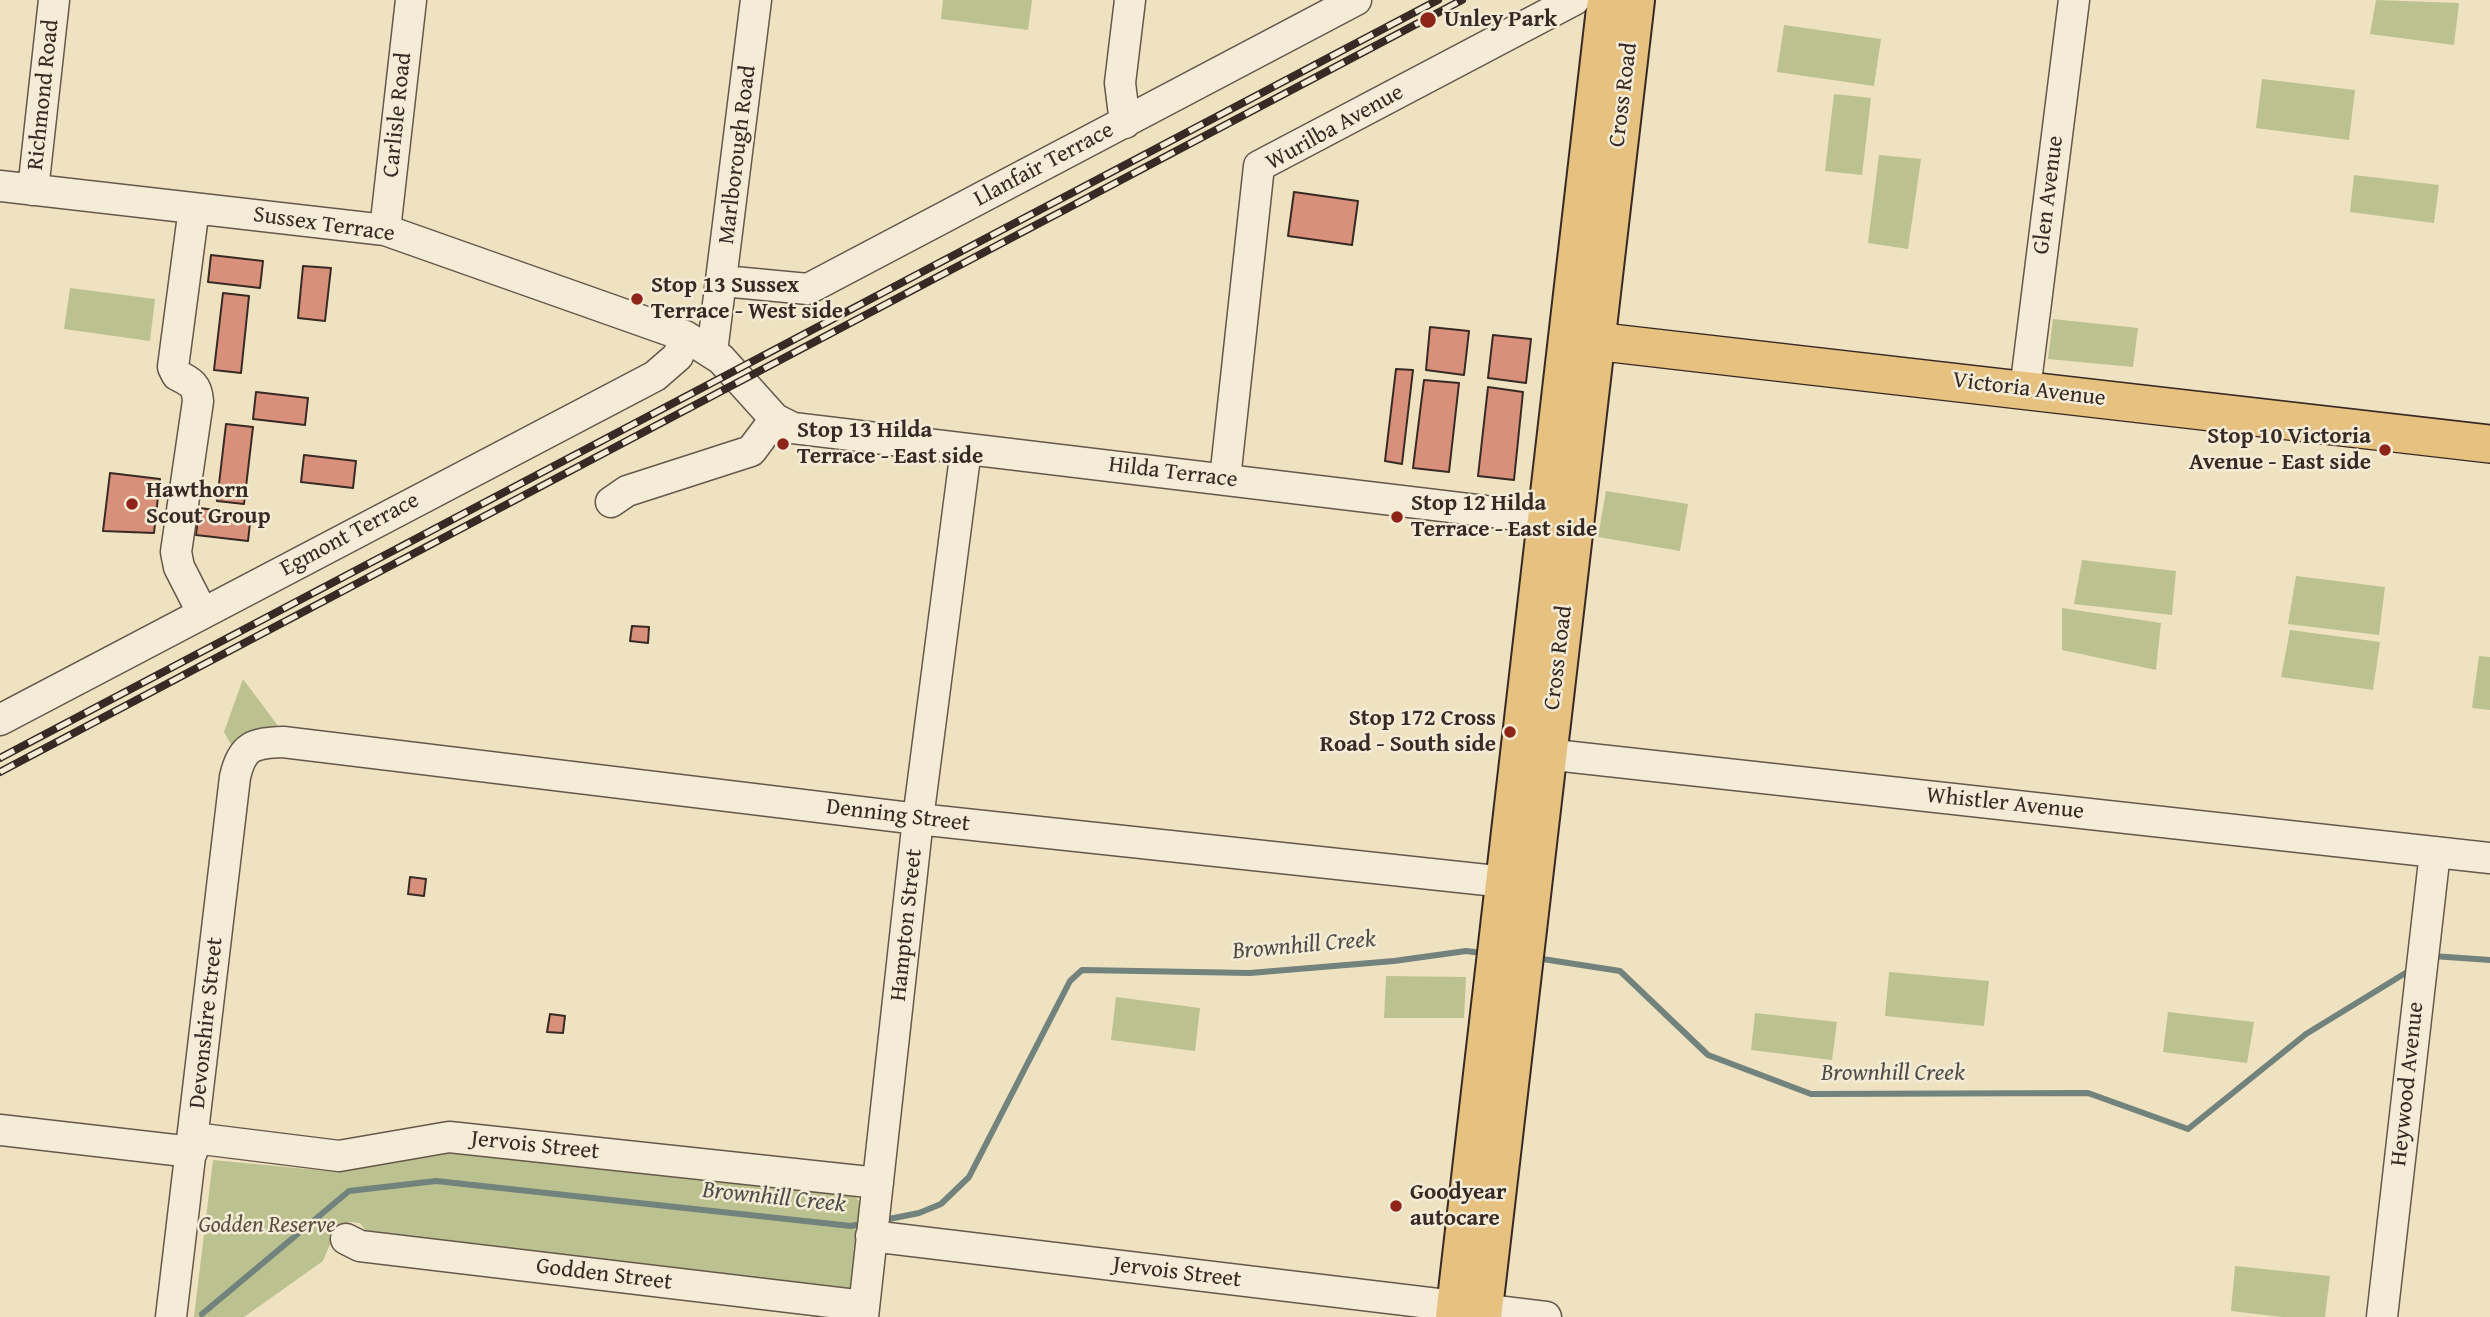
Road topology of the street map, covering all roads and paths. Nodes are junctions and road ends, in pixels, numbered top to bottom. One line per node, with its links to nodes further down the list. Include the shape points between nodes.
1 (54, 0): 12 (street, Richmond Road)
2 (411, 0): 14 (street, Carlisle Road)
3 (756, 0): 15 (street, Marlborough Road)
4 (1130, 0): 10 (street, via 1120,83)
5 (1356, 0): 10 (street, Llanfair Terrace)
6 (1574, 0): 23 (street, Wurilba Avenue, via 1259,166)
7 (1607, 0): 17 (highway, Cross Road)
8 (1635, 0): 17 (highway, Cross Road)
9 (2074, 0): 19 (street, Glen Avenue)
10 (1125, 122): 15 (street, Llanfair Terrace, via 808,289)
11 (0, 186): 12 (street, Sussex Terrace)
12 (33, 190): 13 (street, Sussex Terrace)
13 (194, 208): 14 (street, Sussex Terrace); 26 (street, via 173,367 198,390 198,401 176,552)
14 (385, 230): 16 (street, Sussex Terrace)
15 (723, 281): 18 (street, Marlborough Road)
16 (685, 336): 18 (street, Sussex Terrace); 26 (street, Egmont Terrace, via 678,356 656,376)
17 (1582, 339): 19 (main road, Victoria Avenue); 25 (highway, Cross Road)
18 (712, 352): 20 (street, Hilda Terrace)
19 (2025, 390): 21 (main road, Victoria Avenue)
20 (775, 419): 22 (street, Hilda Terrace, via 811,432); 24 (street, via 751,451 627,491)
21 (2490, 444)
22 (966, 449): 23 (street, Hilda Terrace); 30 (street, Hampton Street)
23 (1225, 479): 25 (street, Hilda Terrace)
24 (611, 502)
25 (1561, 520): 29 (highway, Cross Road)
26 (202, 612): 27 (street, Egmont Terrace)
27 (0, 720)
28 (262, 742): 30 (street, Denning Street); 35 (street, Devonshire Street, via 239,759 235,777)
29 (1534, 752): 31 (street, Whistler Avenue); 33 (highway, Cross Road)
30 (918, 819): 33 (street, Denning Street); 36 (street, Hampton Street)
31 (2435, 852): 32 (street, Whistler Avenue); 43 (street, Heywood Avenue)
32 (2490, 858)
33 (1520, 884): 40 (highway, Cross Road)
34 (0, 1130): 35 (street, Jervois Street)
35 (193, 1145): 36 (street, Jervois Street, via 339,1156 449,1137); 41 (street, Devonshire Street)
36 (878, 1183): 37 (street, Hampton Street)
37 (872, 1227): 39 (street, Hampton Street); 40 (street, Jervois Street)
38 (346, 1238): 39 (street, Godden Street, via 360,1246)
39 (864, 1312)
40 (1469, 1312): 42 (street, Jervois Street)
41 (171, 1317)
42 (1546, 1317)
43 (2382, 1317)

